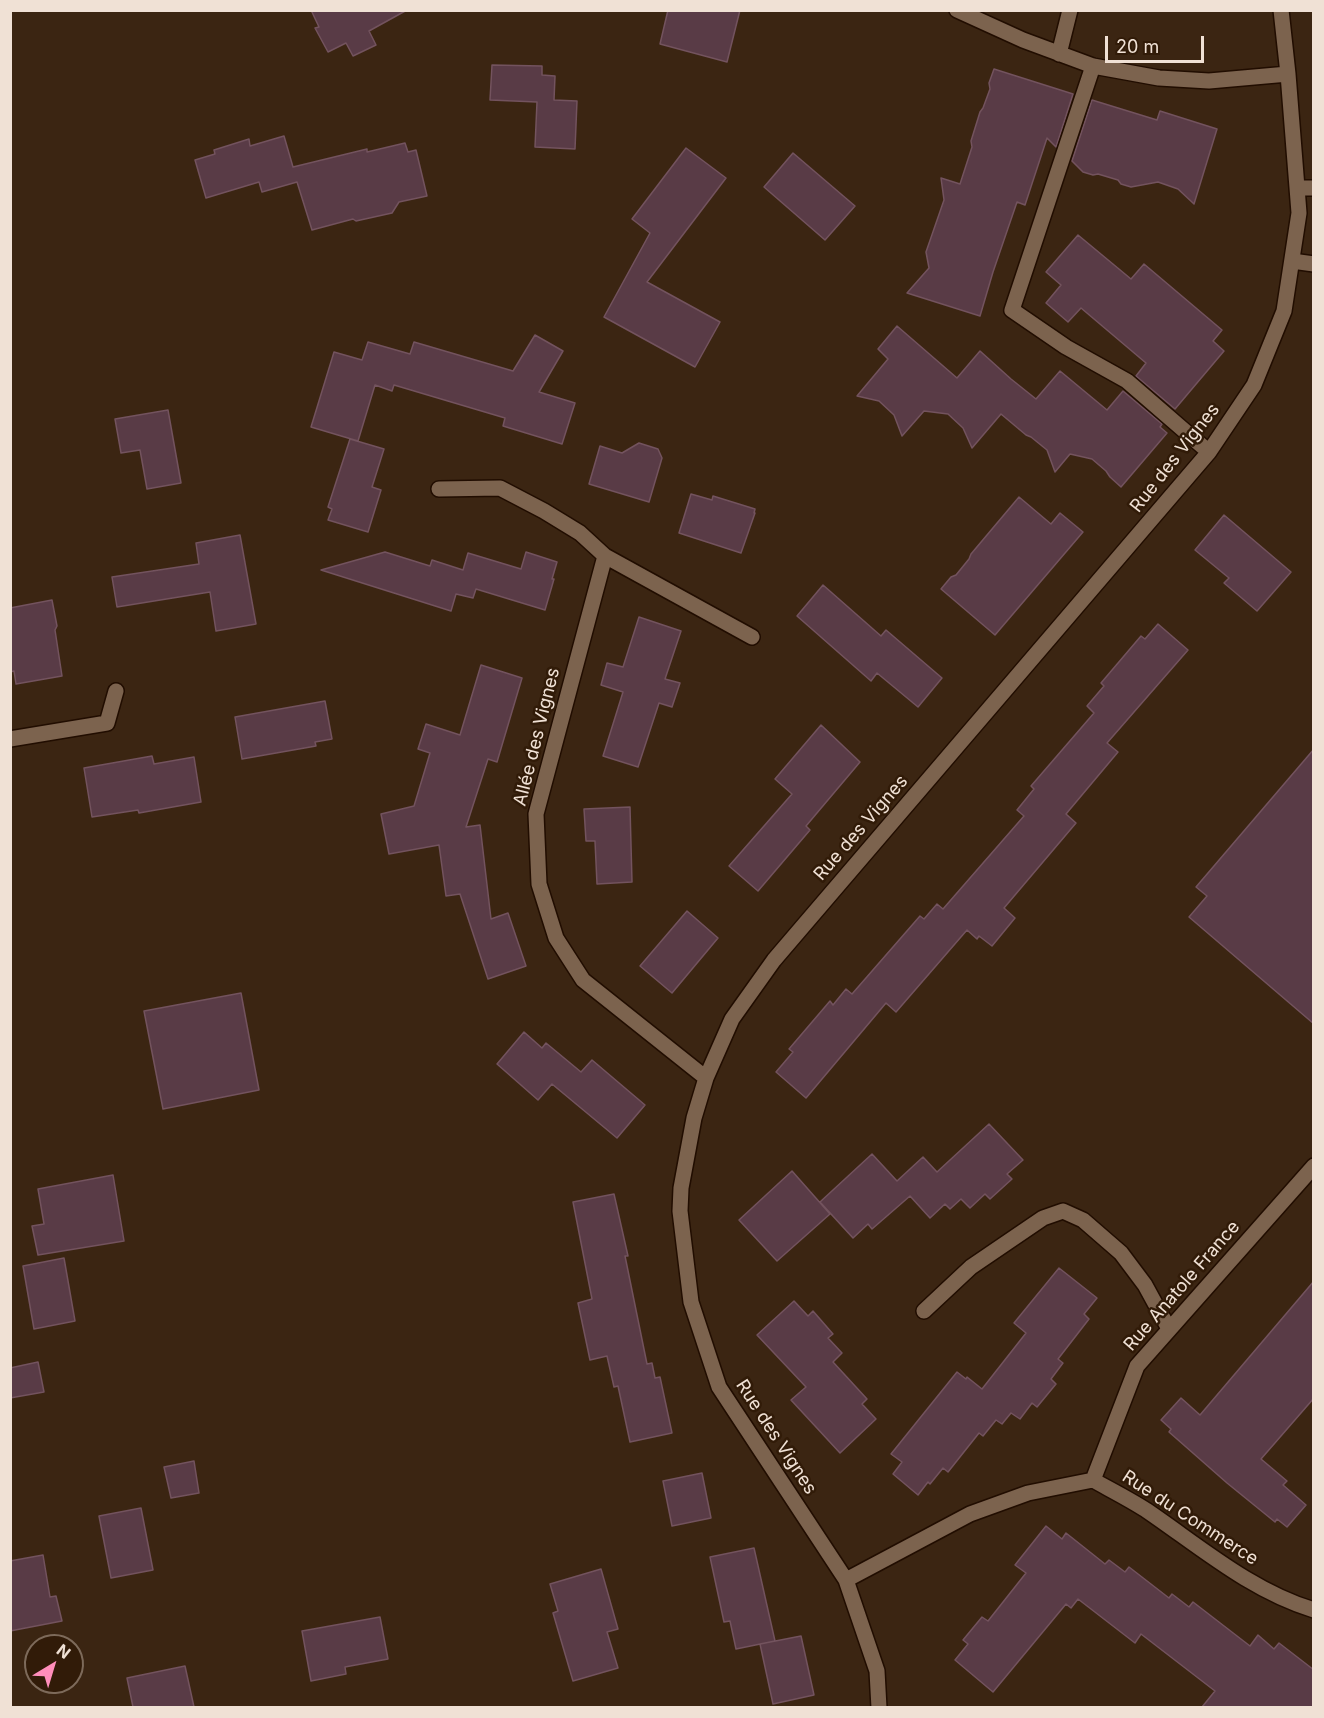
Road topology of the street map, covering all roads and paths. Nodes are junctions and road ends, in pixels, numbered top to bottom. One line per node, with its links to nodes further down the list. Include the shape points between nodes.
1 (957, 10): 4 (street)
2 (1070, 10): 4 (street)
3 (1281, 10): 6 (street, Rue des Vignes)
4 (1059, 54): 5 (street)
5 (1093, 66): 6 (street, via 1159,78 1209,81); 11 (street, via 1012,310 1066,347 1127,381)
6 (1288, 74): 7 (street, Rue des Vignes)
7 (1297, 188): 8 (street); 9 (street, Rue des Vignes, via 1299,213)
8 (1314, 188)
9 (1292, 261): 10 (street); 11 (street, Rue des Vignes, via 1284,311 1254,385)
10 (1314, 264)
11 (1209, 452): 17 (street, Rue des Vignes, via 774,960 732,1019)
12 (439, 489): 13 (street, via 500,488 580,533)
13 (604, 556): 14 (street); 17 (street, Allée des Vignes, via 536,814 539,884 556,938 583,980)
14 (752, 637)
15 (116, 691): 16 (street, via 106,723)
16 (10, 739)
17 (706, 1078): 22 (street, Rue des Vignes, via 681,1188 680,1211 691,1302 719,1387)
18 (1314, 1166): 20 (street, Rue Anatole France)
19 (924, 1311): 20 (street, via 971,1267 1043,1218 1063,1211 1083,1220 1121,1253 1145,1285)
20 (1169, 1329): 21 (street, Rue Anatole France, via 1137,1366)
21 (1093, 1480): 22 (street, Rue du Commerce, via 1028,1493 970,1515); 23 (street, Rue du Commerce, via 1143,1508 1249,1581)
22 (846, 1580): 24 (street, Rue des Vignes, via 877,1671)
23 (1314, 1610)
24 (879, 1707)

